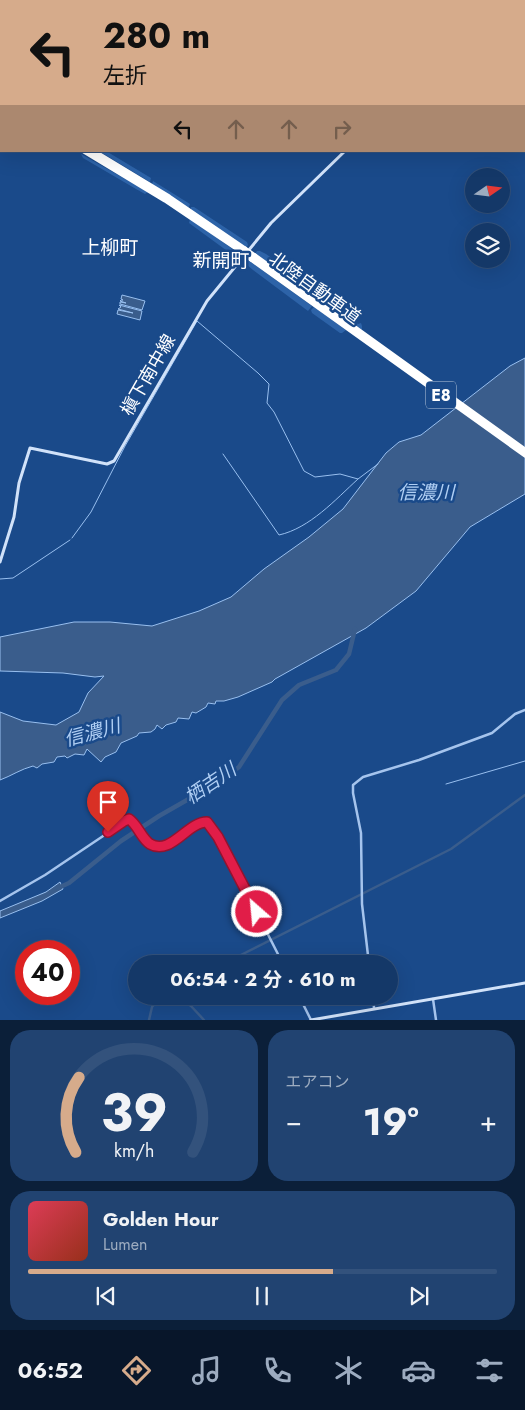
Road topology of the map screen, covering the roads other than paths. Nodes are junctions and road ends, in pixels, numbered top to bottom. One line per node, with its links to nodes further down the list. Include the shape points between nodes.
1 (86, 152): 4 (highway, 北陸自動車道 / E8)
2 (95, 152): 4 (highway, 北陸自動車道 / E8, via 162,193)
3 (344, 152): 8 (main road, 槇下南中線, via 271,223 216,290 114,461 107,464 30,448)
4 (243, 250): 5 (highway, 北陸自動車道 / E8, bridge)
5 (358, 333): 6 (highway, 北陸自動車道 / E8); 7 (highway, 北陸自動車道 / E8)
6 (525, 450)
7 (525, 455)
8 (0, 562)
9 (525, 710): 12 (street, via 512,716 492,733 363,777 354,785 361,833 362,904)
10 (0, 901): 11 (street, via 46,876 124,821 131,820 145,839 155,846 166,846 195,826 207,822 225,850)
11 (279, 955)
12 (368, 955)
13 (525, 983): 14 (main road)
14 (434, 999): 17 (main road); 19 (street)
15 (304, 1005): 18 (street)
16 (374, 1005): 17 (street)
17 (374, 1008): 18 (main road)
18 (311, 1020)
19 (436, 1020)

